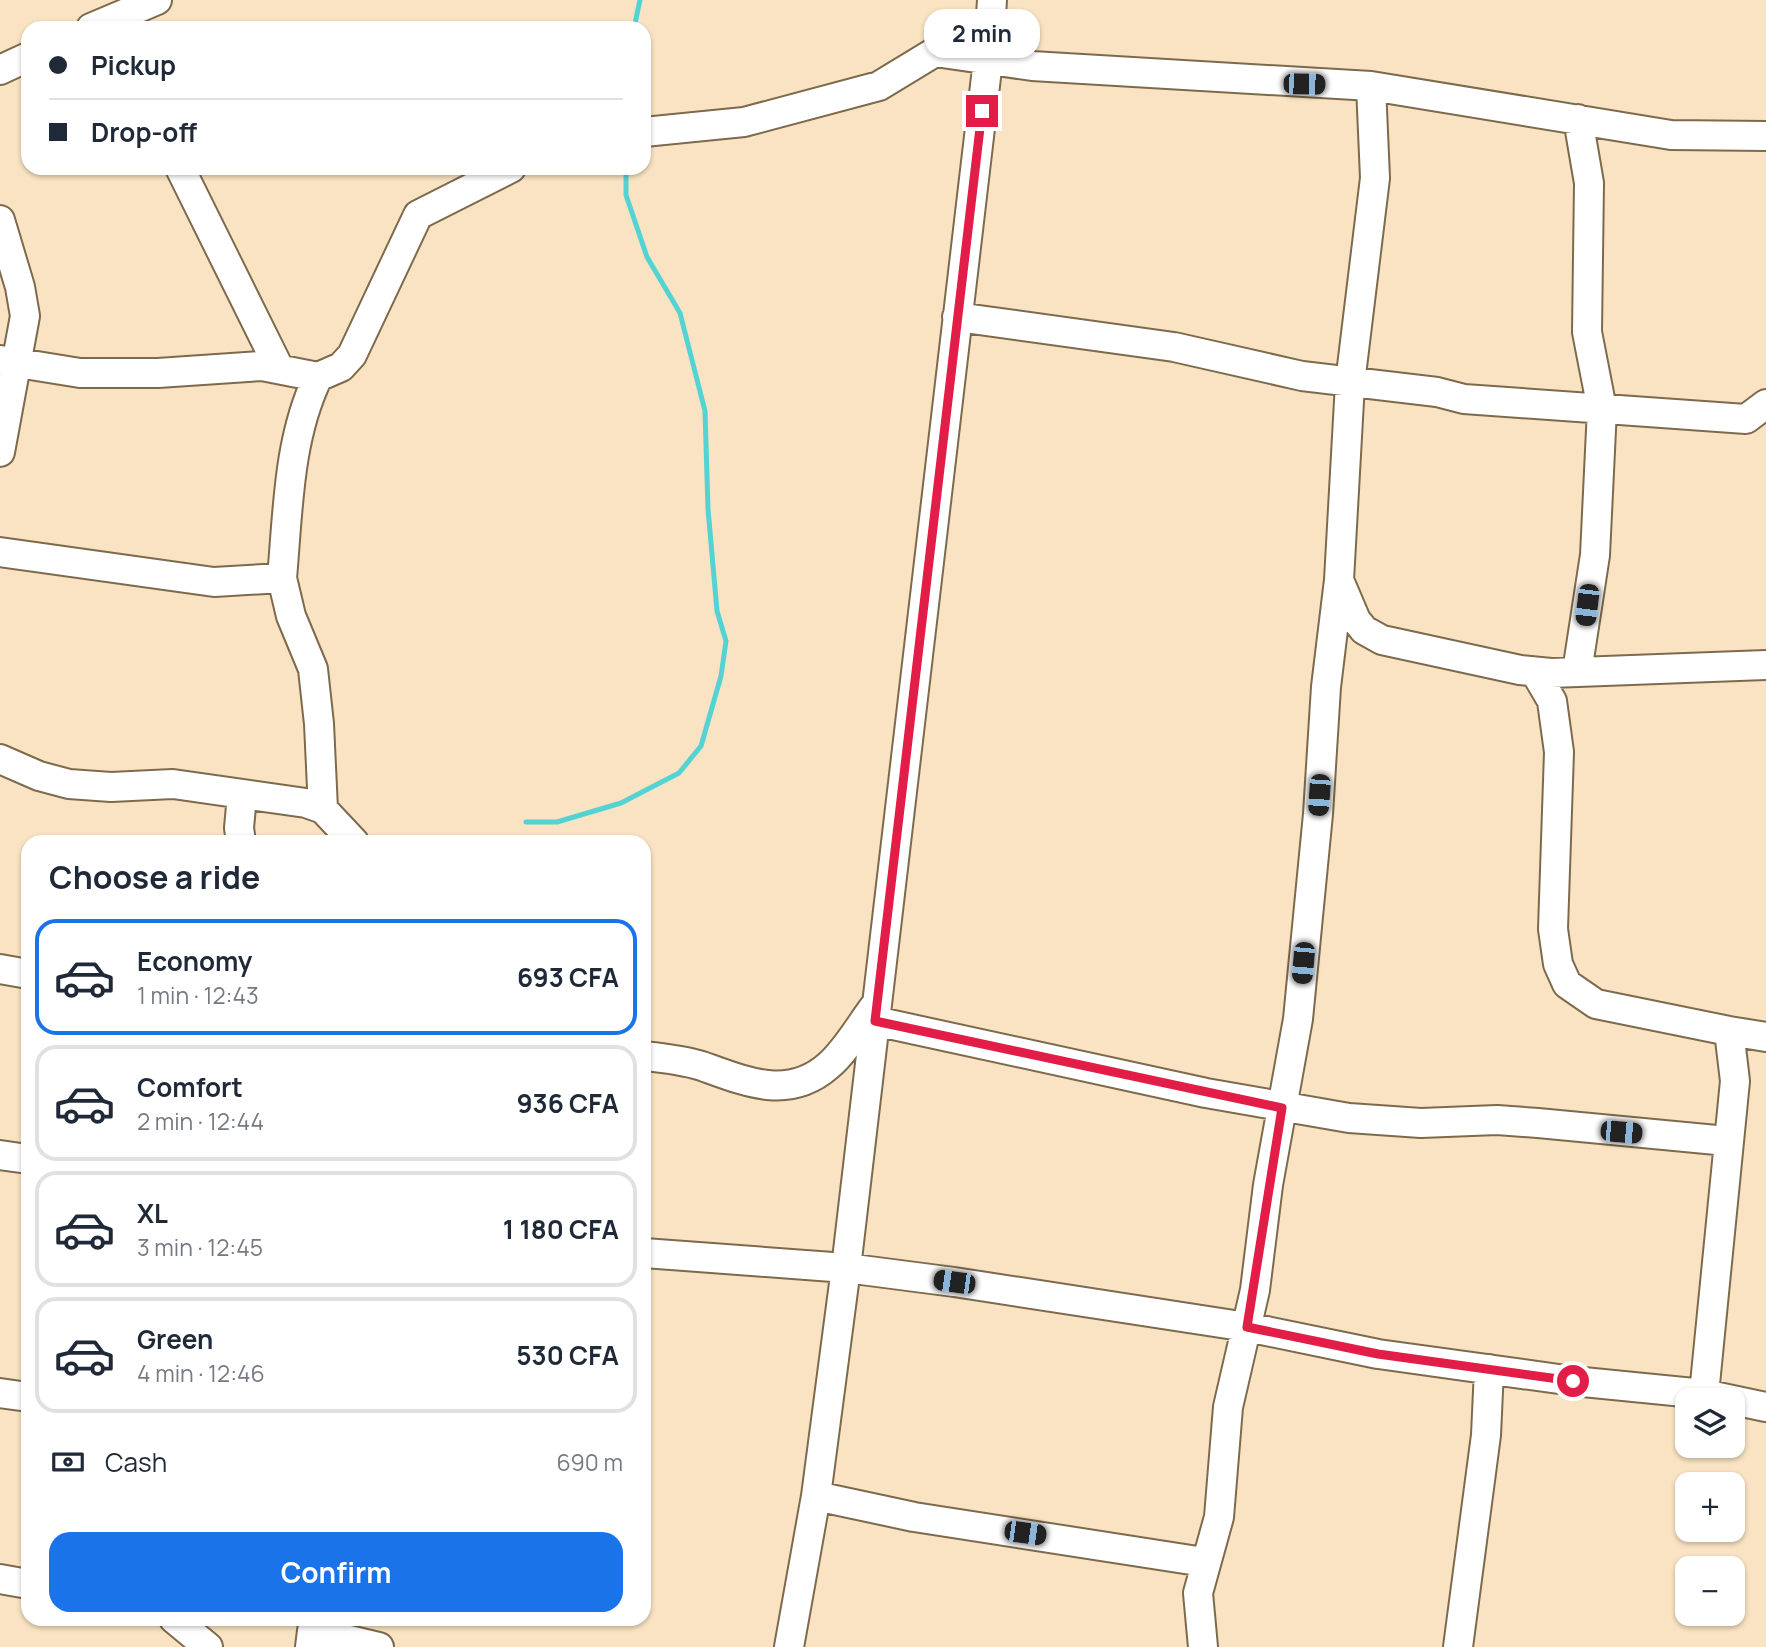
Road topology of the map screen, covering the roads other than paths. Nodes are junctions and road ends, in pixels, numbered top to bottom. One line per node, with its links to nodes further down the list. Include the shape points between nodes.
1 (157, 0): 3 (street)
2 (992, 0): 5 (street)
3 (99, 20)
4 (21, 60): 6 (street)
5 (988, 60): 7 (street, via 1186,77); 9 (street, via 935,52 884,85 744,122); 14 (street)
6 (0, 70)
7 (1371, 86): 8 (street); 18 (street, via 1375,178)
8 (1578, 119): 10 (street, via 1671,135); 20 (street, via 1589,173 1587,332)
9 (651, 131)
10 (1766, 136)
11 (183, 175): 16 (street)
12 (497, 175): 17 (street, via 418,215 352,355 341,367)
13 (0, 220): 15 (street, via 24,302 24,331)
14 (957, 317): 18 (street, via 1194,350); 35 (street)
15 (9, 362): 16 (street, via 98,374); 21 (street)
16 (279, 368): 17 (street)
17 (318, 377): 23 (street, via 303,407 297,438)
18 (1350, 383): 20 (street, via 1464,399); 24 (street)
19 (1766, 404): 20 (street, via 1746,419)
20 (1602, 409): 26 (street, via 1595,555)
21 (0, 452)
22 (0, 552): 23 (street, via 214,582)
23 (282, 578): 30 (street, via 291,616 313,668)
24 (1339, 580): 27 (street, via 1356,620 1373,636); 39 (street, via 1325,687 1298,1019)
25 (1766, 665): 26 (street)
26 (1577, 671): 27 (street)
27 (1535, 672): 36 (street, via 1552,701 1559,752 1553,929 1558,964 1567,984 1596,1004)
28 (0, 759): 29 (street, via 69,784 173,784)
29 (242, 795): 30 (street); 31 (street)
30 (323, 809): 32 (street)
31 (240, 835)
32 (347, 835)
33 (0, 970): 34 (street)
34 (21, 973)
35 (876, 1011): 38 (street, via 829,1065 812,1078 782,1087 742,1082 702,1066); 39 (street); 44 (street)
36 (1729, 1031): 37 (street); 40 (street, via 1735,1081)
37 (1766, 1037)
38 (651, 1057)
39 (1282, 1108): 40 (street, via 1392,1122 1511,1121); 45 (street)
40 (1727, 1141): 47 (street)
41 (0, 1155): 42 (street)
42 (21, 1158)
43 (651, 1254): 44 (street)
44 (846, 1268): 45 (street); 53 (street)
45 (1247, 1327): 46 (street, via 1378,1354); 54 (street, via 1228,1407 1219,1517)
46 (1489, 1369): 48 (street); 63 (street, via 1486,1435)
47 (1705, 1388)
48 (1675, 1391)
49 (0, 1394): 50 (street)
50 (21, 1396)
51 (1745, 1403): 52 (street)
52 (1766, 1407)
53 (816, 1496): 54 (street, via 914,1517); 61 (street)
54 (1205, 1562): 62 (street, via 1198,1593)
55 (0, 1578): 56 (street)
56 (21, 1582)
57 (182, 1626): 59 (street)
58 (312, 1632): 60 (street)
59 (208, 1647)
60 (379, 1647)
61 (789, 1647)
62 (1203, 1647)
63 (1458, 1647)

